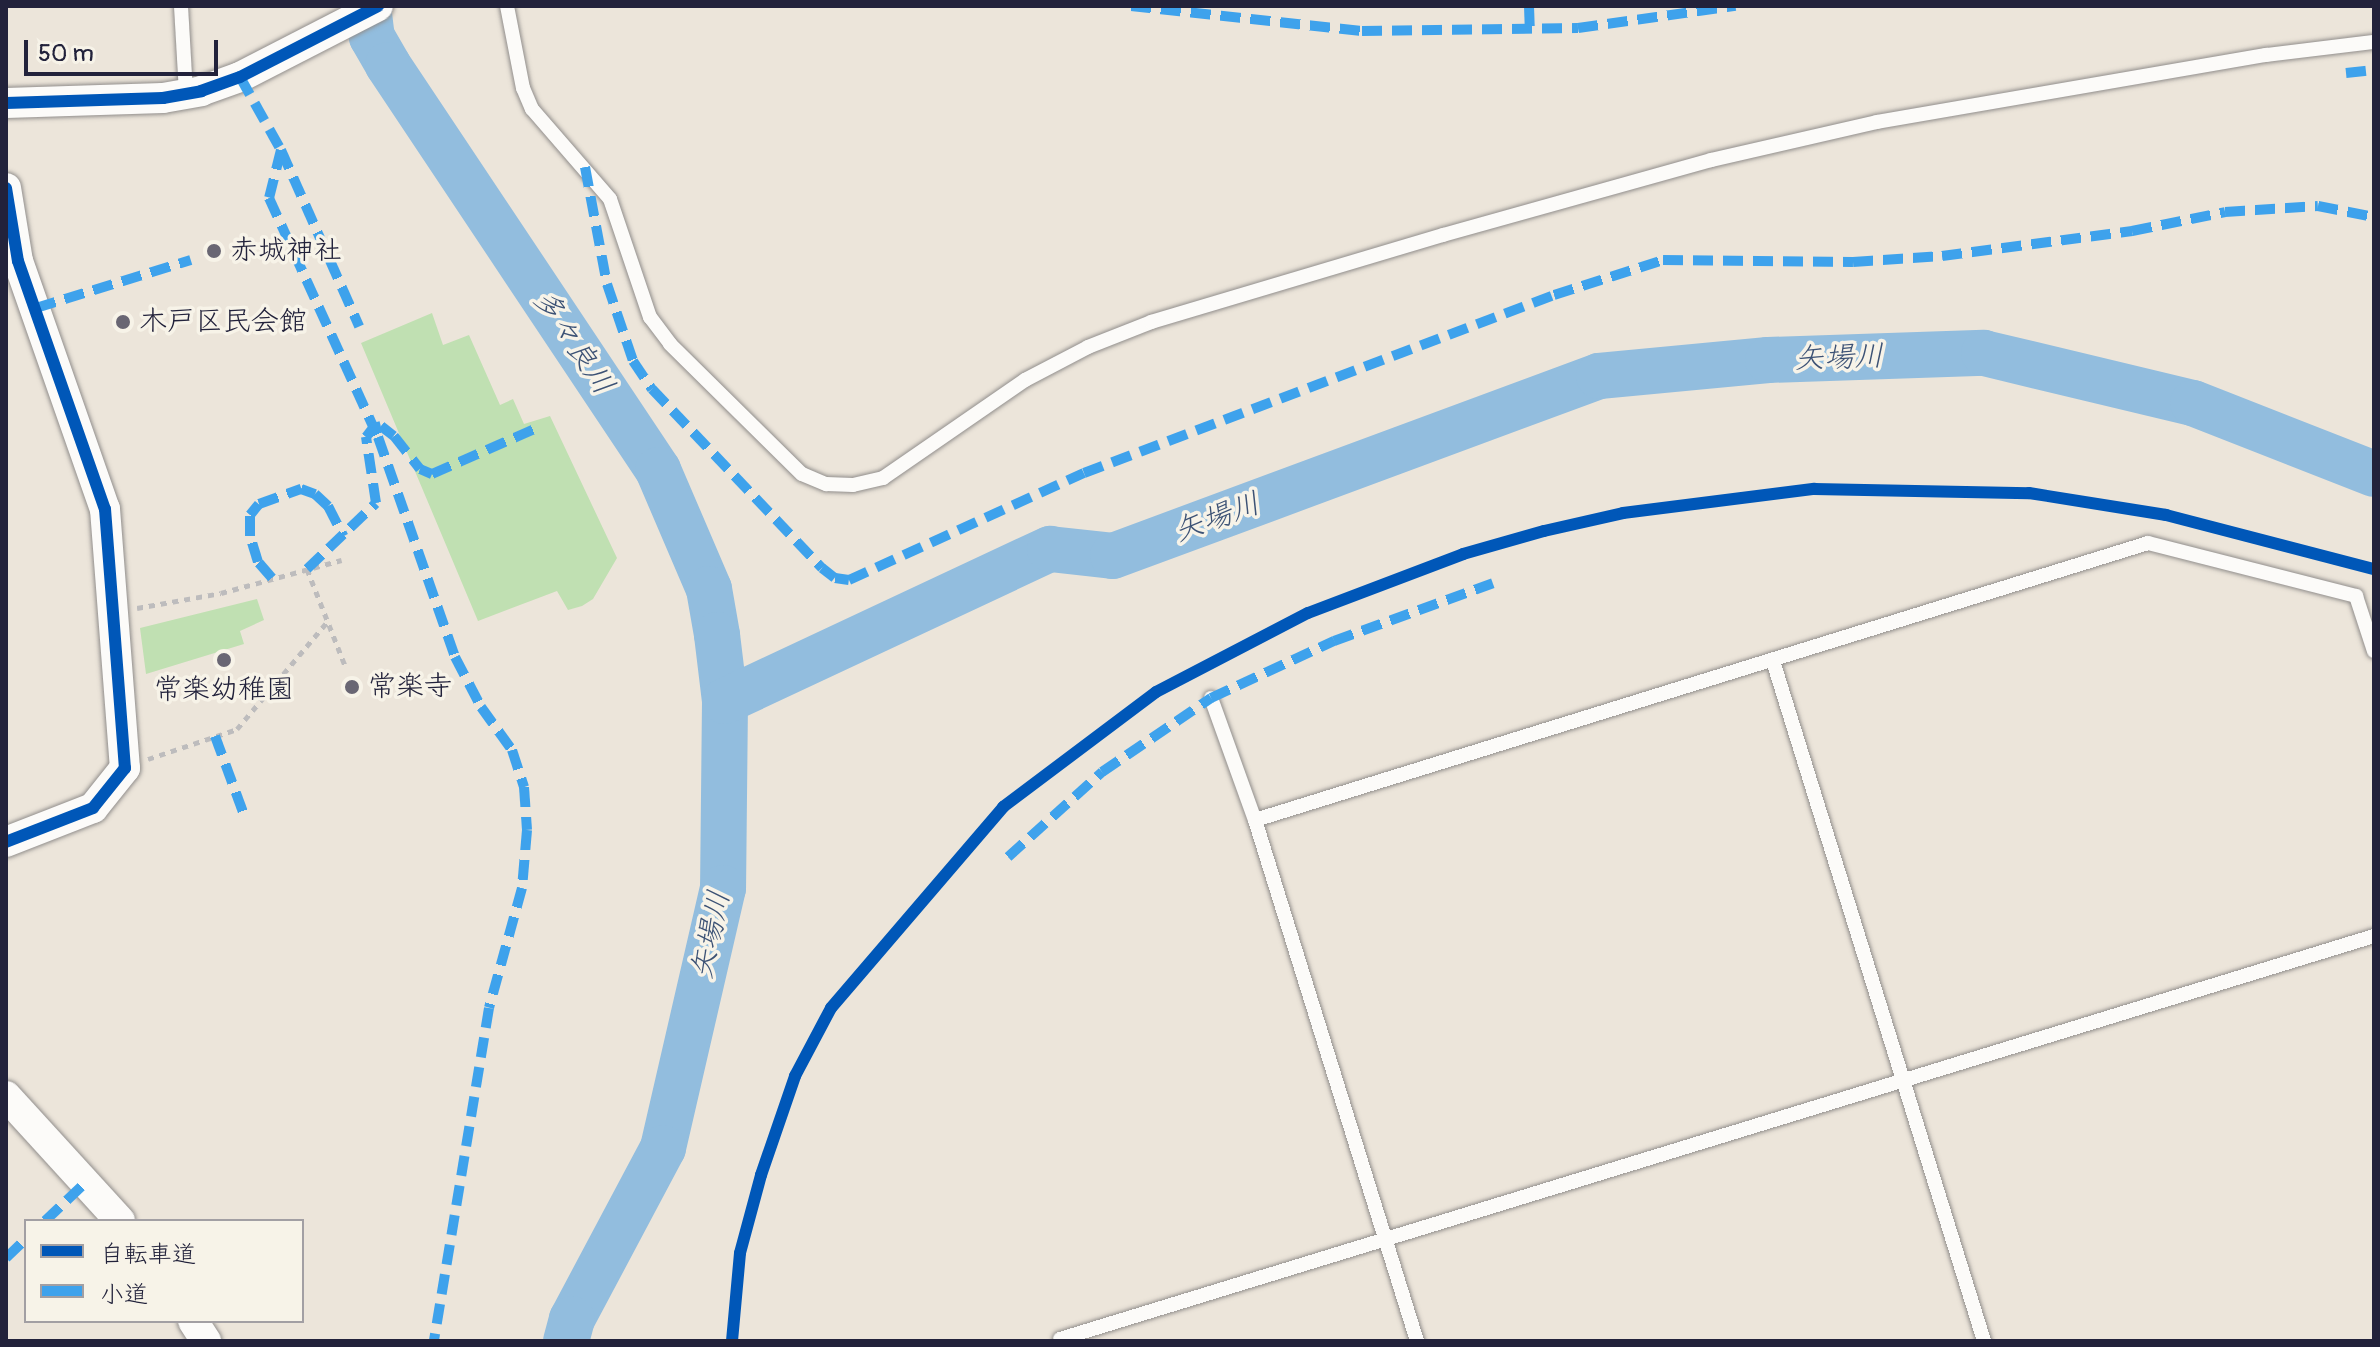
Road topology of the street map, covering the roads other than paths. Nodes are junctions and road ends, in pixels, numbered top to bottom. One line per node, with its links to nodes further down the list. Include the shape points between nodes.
1 (181, 6): 5 (lane)
2 (378, 6): 5 (street, via 240,77)
3 (507, 6): 4 (lane, via 532,109 610,199 650,317 670,344 802,474 826,484 853,485 883,478 1025,380 1088,347 1151,322 1428,240 1711,160 1877,122 2266,55)
4 (2374, 42)
5 (186, 94): 6 (street)
6 (6, 103)
7 (6, 188): 8 (street)
8 (12, 263): 13 (street, via 105,509 125,768 93,808)
9 (2374, 651): 10 (lane, via 2356,596 2148,543)
10 (1773, 661): 12 (lane); 15 (lane)
11 (1211, 698): 12 (lane)
12 (1255, 820): 18 (lane)
13 (6, 842)
14 (2374, 936): 15 (lane)
15 (1903, 1080): 18 (lane); 23 (lane)
16 (6, 1096): 17 (street)
17 (118, 1219)
18 (1385, 1237): 20 (lane); 22 (lane)
19 (194, 1323): 21 (street)
20 (1060, 1339)
21 (206, 1341)
22 (1417, 1341)
23 (1984, 1341)

